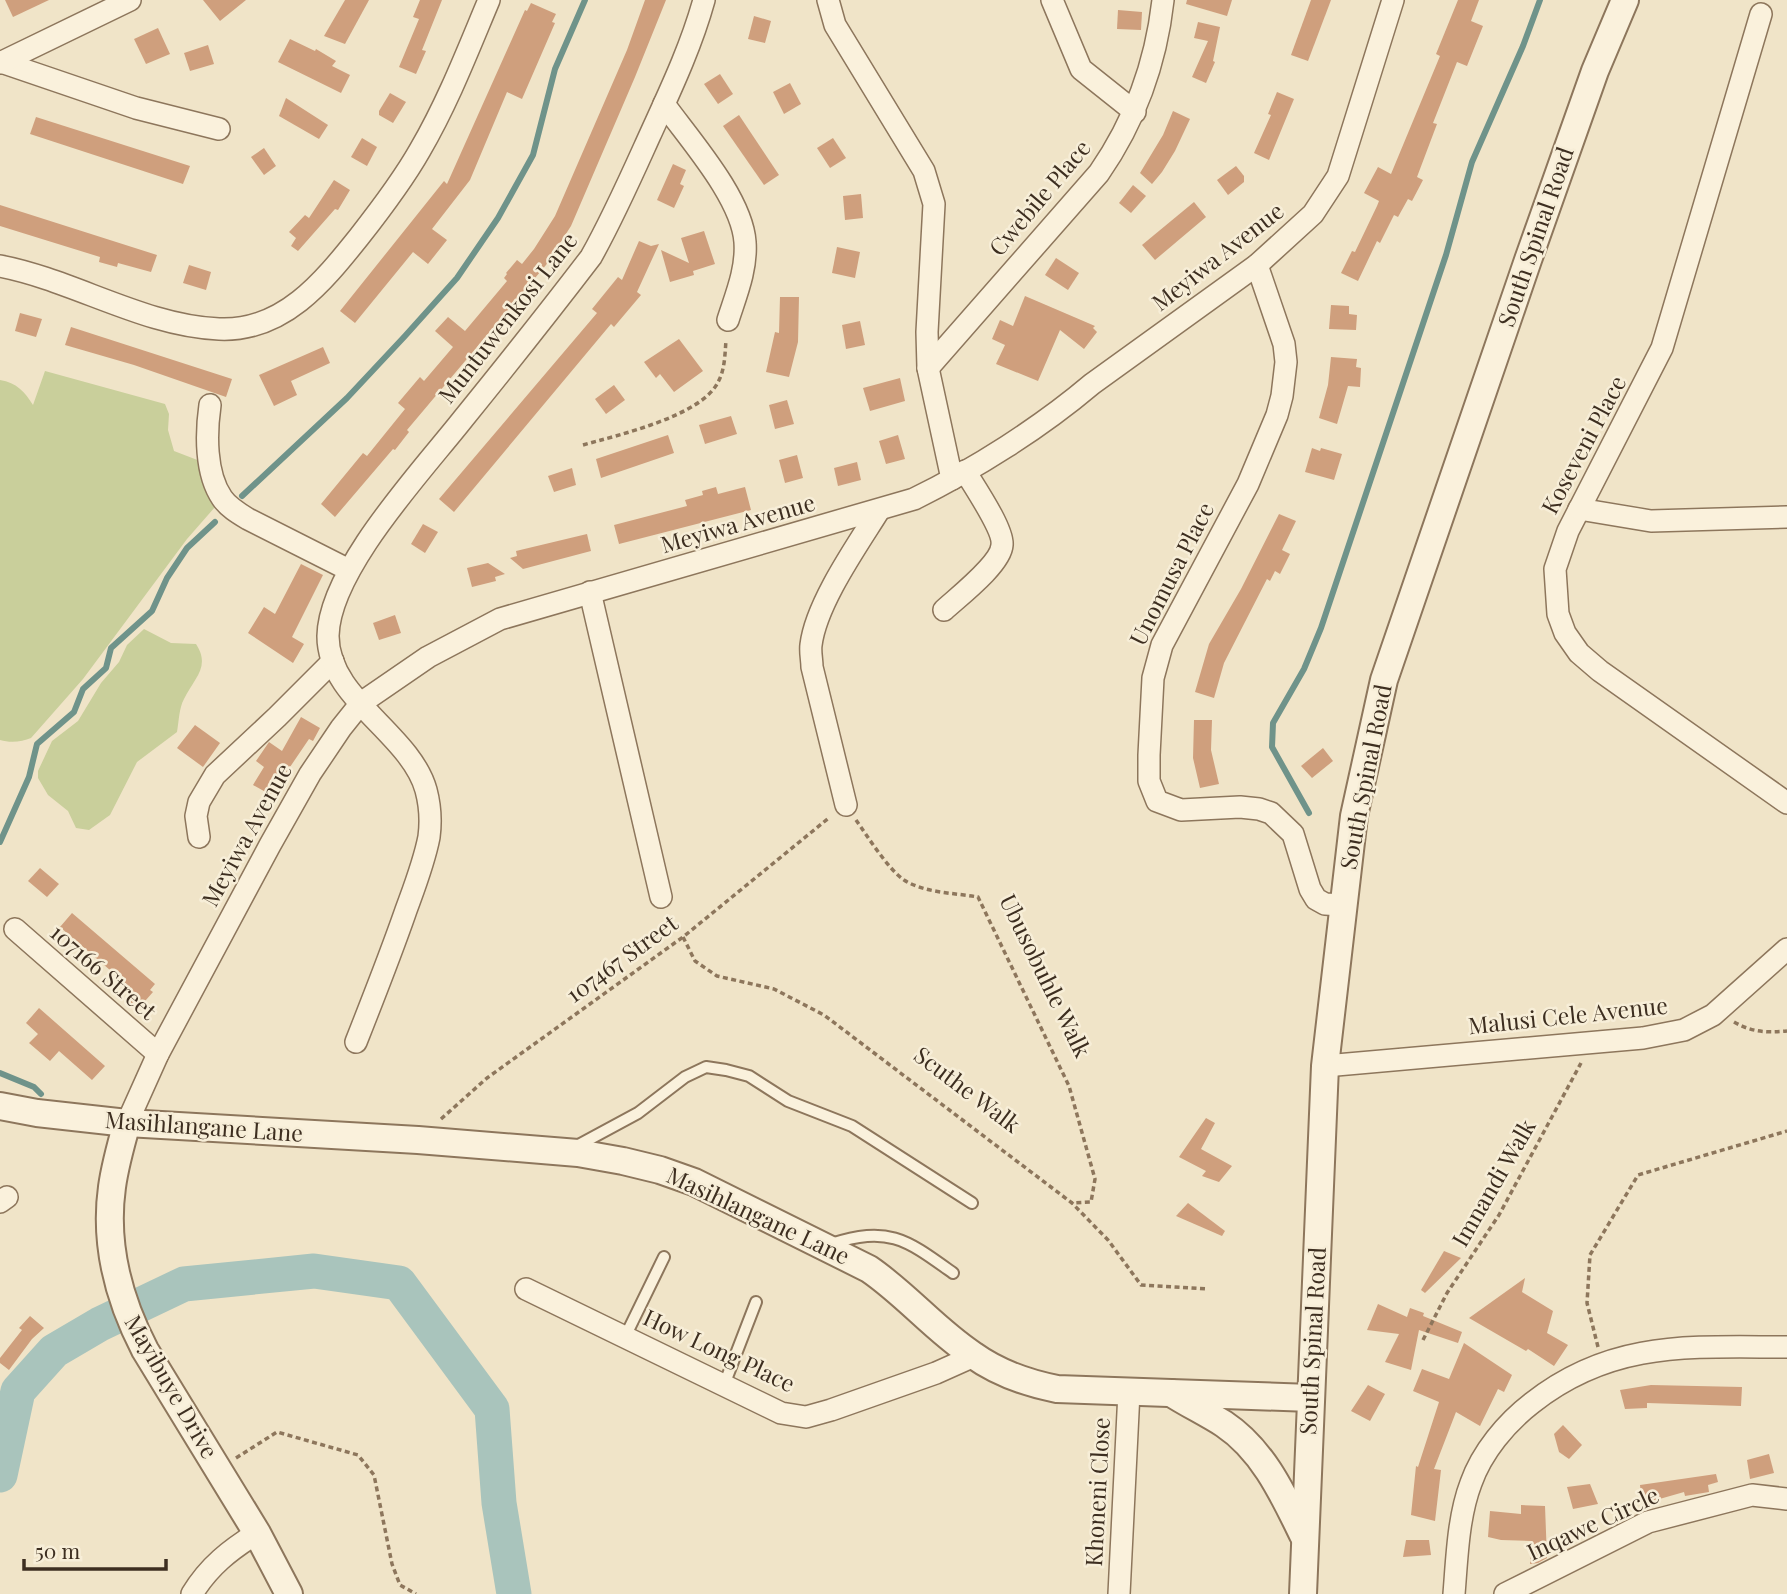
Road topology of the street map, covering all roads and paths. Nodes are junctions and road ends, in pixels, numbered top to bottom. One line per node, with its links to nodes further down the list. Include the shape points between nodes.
1 (130, 0): 10 (street)
2 (489, 0): 15 (street, via 447,99 388,199 334,270 311,293 271,320 233,329 191,326)
3 (704, 0): 11 (street, Muntuwenkosi Lane)
4 (828, 0): 17 (street, via 835,25 924,172 934,204)
5 (1052, 0): 12 (street, via 1081,69)
6 (1163, 0): 12 (street, Cwebile Place, via 1155,51)
7 (1393, 0): 14 (street, Meyiwa Avenue, via 1338,176 1313,214)
8 (1625, 0): 33 (street, South Spinal Road, via 1554,184 1384,680 1354,816)
9 (1761, 14): 21 (street, Koseveni Place, via 1662,348)
10 (1, 63): 13 (street, via 136,108)
11 (664, 104): 16 (street, via 739,215 745,242 742,274); 24 (street, Muntuwenkosi Lane, via 591,257 403,494)
12 (1135, 111): 17 (street, Cwebile Place, via 1099,173)
13 (219, 129)
14 (1258, 265): 20 (street, Meyiwa Avenue, via 1066,405); 33 (street, Unomusa Place, via 1284,344 1282,397 1248,484 1162,645 1153,678 1149,781 1157,801 1168,807 1240,807 1271,813 1293,835 1316,899)
15 (0, 266)
16 (728, 320): 19 (path, via 718,383 707,396 660,422)
17 (929, 368): 20 (street)
18 (210, 405): 24 (street, via 208,445 215,486 223,499 235,511)
19 (583, 445)
20 (959, 475): 22 (street, Meyiwa Avenue, via 915,499); 26 (street, via 999,531 1003,544 998,558)
21 (1579, 509): 23 (street, via 1651,521); 29 (street, Koseveni Place, via 1560,552 1555,587 1558,614 1579,653)
22 (878, 512): 25 (street, Meyiwa Avenue); 30 (street, via 823,606 811,648)
23 (1787, 517)
24 (349, 570): 27 (street, Muntuwenkosi Lane, via 330,618)
25 (590, 593): 28 (street, Meyiwa Avenue, via 500,620 460,638); 32 (street)
26 (944, 610)
27 (333, 661): 28 (street, Muntuwenkosi Lane); 31 (street, via 215,775 199,802)
28 (361, 703): 39 (street, Muntuwenkosi Lane, via 413,764 430,813 420,870); 41 (street, Meyiwa Avenue, via 310,774)
29 (1787, 803)
30 (846, 804): 35 (path, 107467 Street); 49 (path, Ubusobuhle Walk, via 905,880 931,890 978,897 1069,1086 1095,1179 1091,1202)
31 (199, 837)
32 (661, 897)
33 (1342, 905): 42 (street, South Spinal Road)
34 (15, 929): 41 (street, 107166 Street)
35 (684, 937): 46 (path, 107467 Street, via 487,1078); 49 (path, Scuthe Walk, via 695,961 717,976 774,989 824,1015)
36 (1787, 949): 37 (street, Malusi Cele Avenue)
37 (1717, 1012): 38 (path, via 1746,1028); 40 (street, Malusi Cele Avenue, via 1684,1030)
38 (1787, 1031)
39 (356, 1041)
40 (1591, 1042): 42 (street, Malusi Cele Avenue); 57 (path, Imnandi Walk, via 1499,1215 1447,1293)
41 (158, 1054): 44 (street, Meyiwa Avenue)
42 (1325, 1066): 64 (street, South Spinal Road)
43 (0, 1106): 44 (street, Masihlangane Lane)
44 (127, 1123): 46 (street, Masihlangane Lane); 65 (street, Mayibuye Drive, via 111,1188 120,1291 145,1350)
45 (1787, 1130): 60 (path, via 1638,1175 1590,1255 1587,1303)
46 (418, 1140): 47 (street, Masihlangane Lane)
47 (566, 1152): 48 (lane, via 638,1113 685,1077 706,1068 726,1070 749,1076 788,1101 852,1126); 50 (street, Masihlangane Lane, via 660,1170 694,1182)
48 (972, 1203)
49 (1072, 1203): 54 (path, Scuthe Walk, via 1142,1285)
50 (825, 1246): 52 (lane, via 856,1237 895,1237); 59 (street, Masihlangane Lane, via 894,1286)
51 (664, 1258): 56 (lane)
52 (953, 1273)
53 (526, 1289): 56 (street, How Long Place)
54 (1208, 1289)
55 (756, 1302): 61 (lane)
56 (625, 1337): 61 (street, How Long Place)
57 (1423, 1340)
58 (1787, 1348): 60 (street, via 1673,1349)
59 (974, 1356): 61 (street, How Long Place, via 806,1416 781,1413); 62 (street, Masihlangane Lane, via 1029,1383)
60 (1602, 1362): 74 (street, via 1554,1386 1514,1417 1486,1454 1470,1483)
61 (724, 1385)
62 (1129, 1392): 63 (street, Masihlangane Lane); 72 (street, Khoneni Close)
63 (1170, 1392): 64 (street, Masihlangane Lane); 68 (street, via 1224,1424 1256,1453)
64 (1311, 1398): 68 (street, South Spinal Road)
65 (219, 1469): 67 (street, Mayibuye Drive); 71 (path, via 277,1432 358,1455 374,1475 400,1585)
66 (1787, 1499): 75 (street, Inqawe Circle, via 1752,1495 1648,1522)
67 (257, 1533): 69 (street, via 229,1550); 70 (street, Mayibuye Drive)
68 (1304, 1537): 73 (street, South Spinal Road)
69 (191, 1594)
70 (289, 1594)
71 (416, 1594)
72 (1119, 1594)
73 (1303, 1594)
74 (1454, 1594)
75 (1505, 1594)

